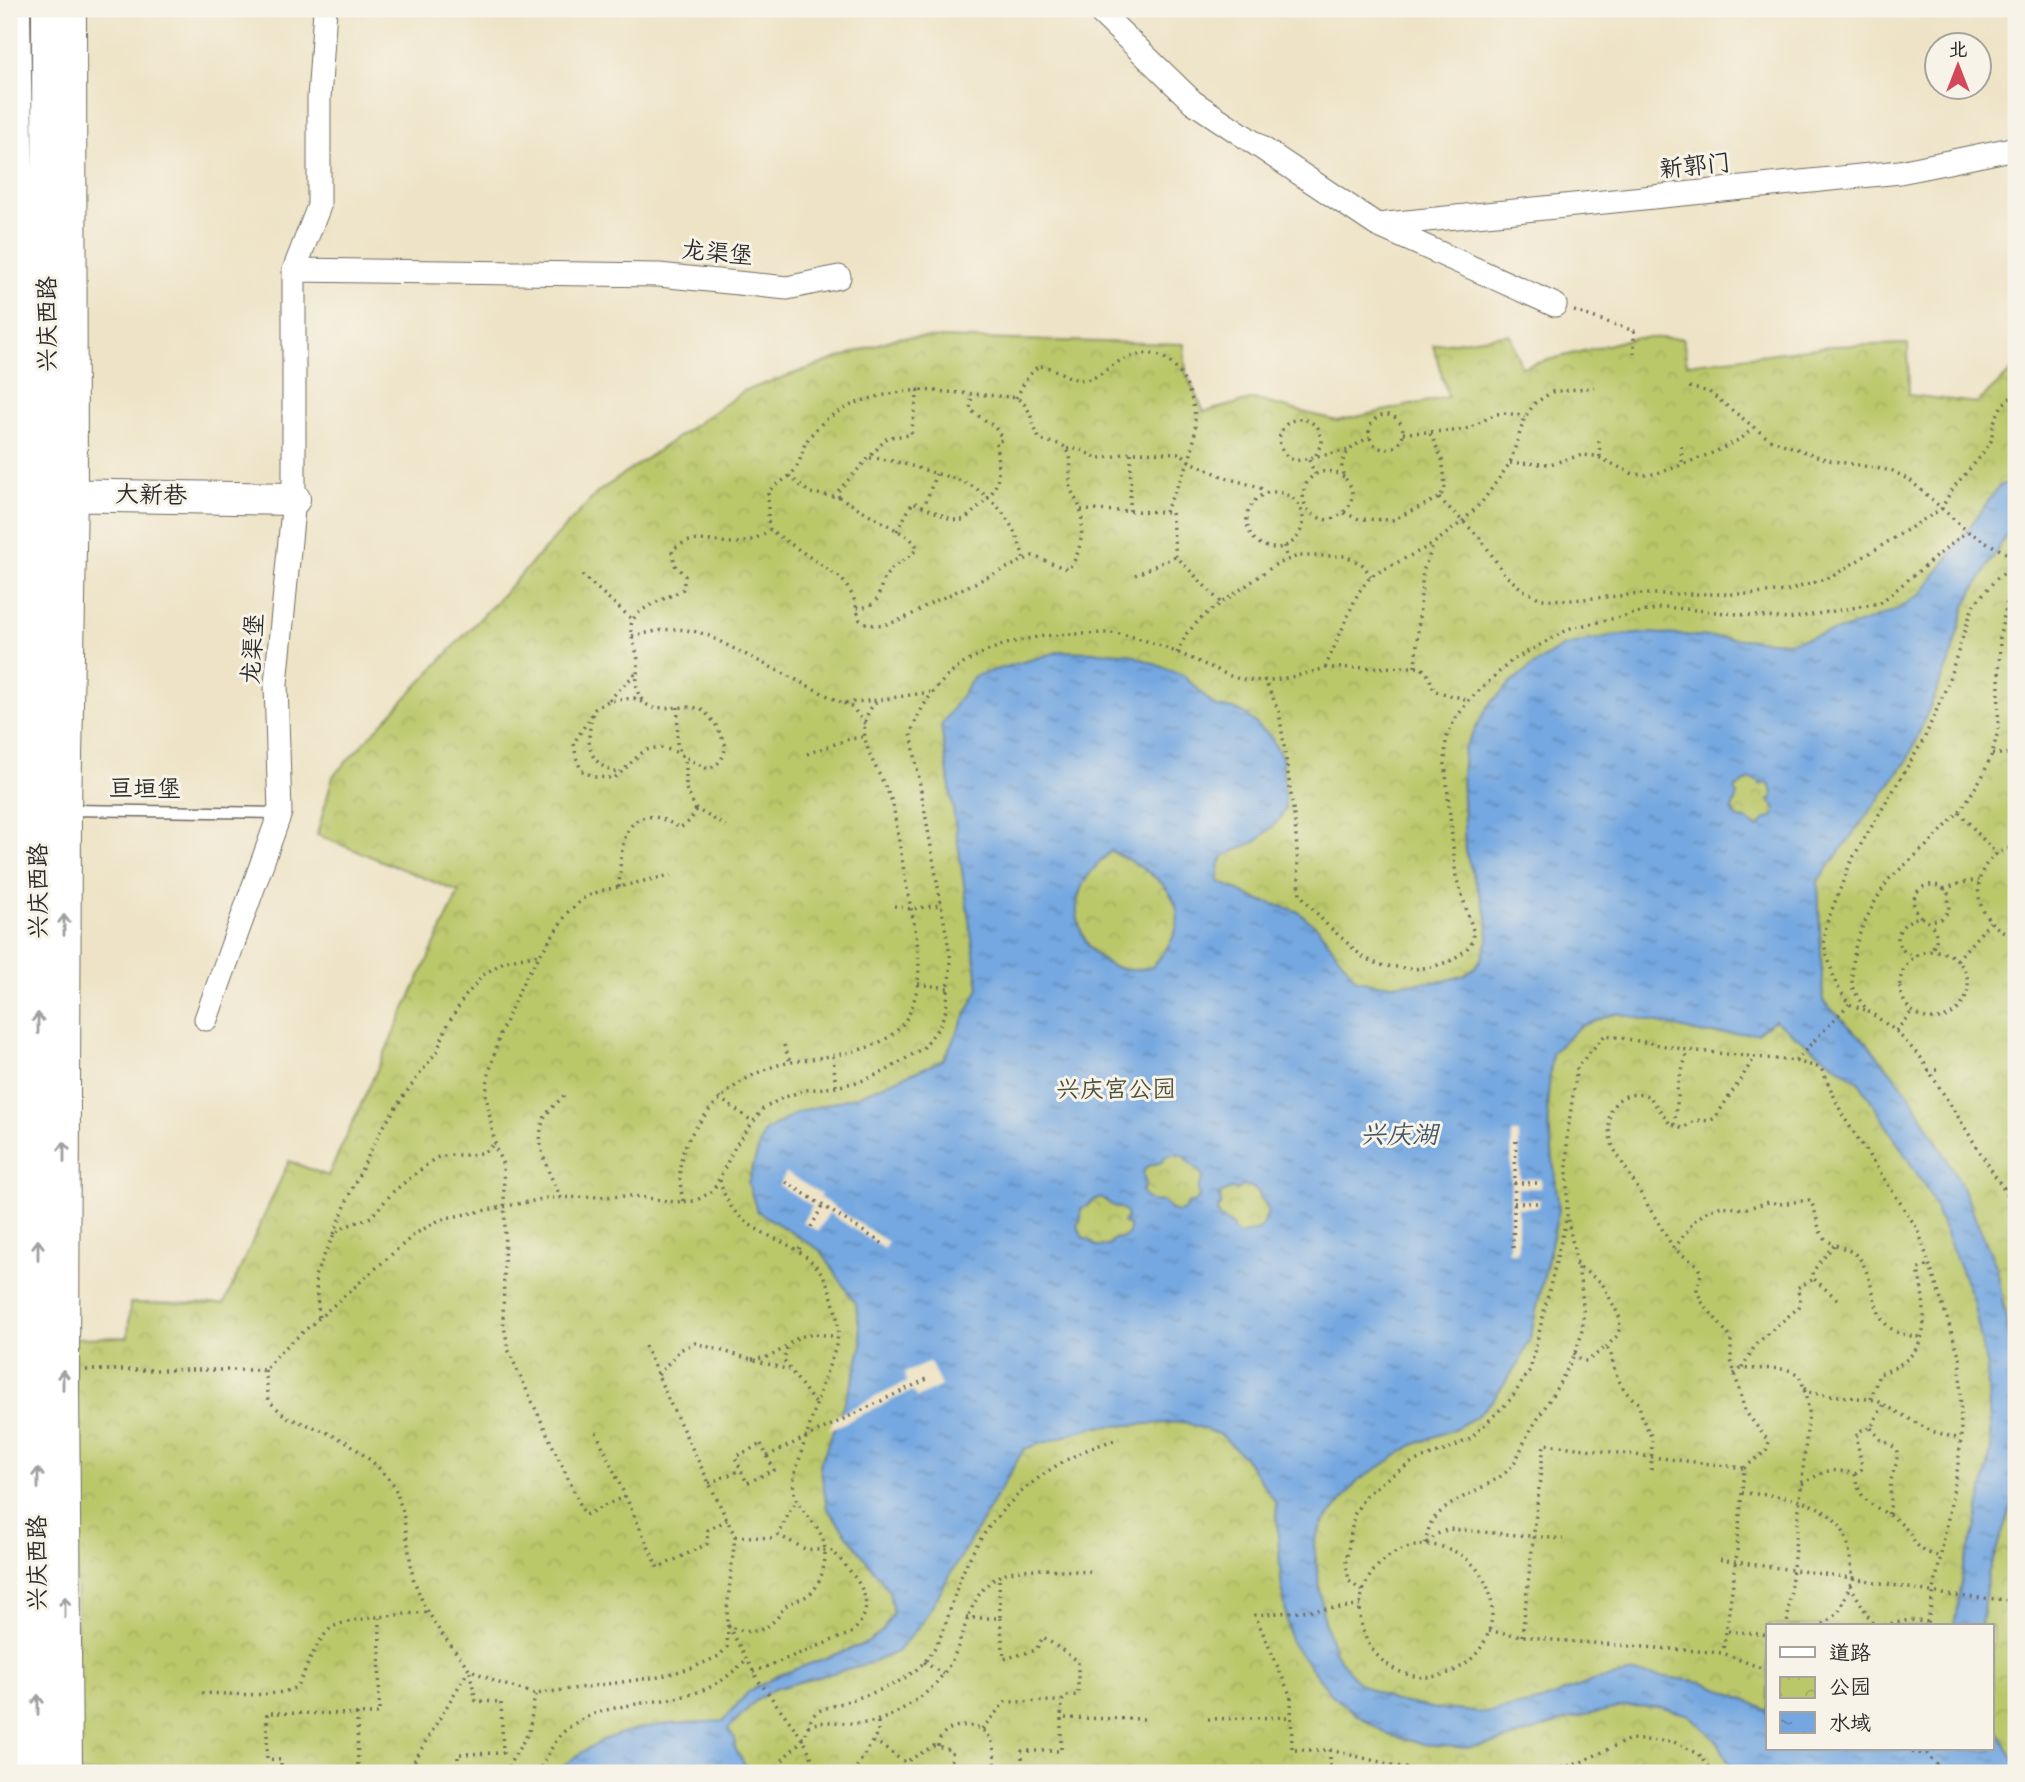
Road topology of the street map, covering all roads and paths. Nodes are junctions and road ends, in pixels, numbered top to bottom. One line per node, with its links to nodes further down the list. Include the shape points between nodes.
1 (14, 9): 40 (main road, 兴庆西路)
2 (48, 9): 40 (main road, 兴庆西路)
3 (70, 9): 40 (main road)
4 (326, 9): 8 (street, 龙渠堡, via 319,100 319,206)
5 (1097, 9): 7 (street, via 1193,102)
6 (2016, 148): 7 (street, 新郭门, via 1900,172)
7 (1377, 225): 10 (street)
8 (294, 271): 9 (street, 龙渠堡, via 659,275 787,288); 44 (street, 龙渠堡)
9 (839, 277)
10 (1555, 305): 11 (path, via 1634,331)
11 (1634, 353)
12 (1594, 387): 18 (path, via 1552,392)
13 (1689, 387): 19 (path, via 1709,392)
14 (918, 390): 15 (path); 29 (path, via 911,435 888,437); 37 (path, via 867,399 838,411 806,443)
15 (972, 393): 17 (path); 42 (path, via 970,409 999,429 1002,440 996,442 1000,474)
16 (2016, 393): 48 (path, via 2002,405 1990,440)
17 (1016, 398): 25 (path, via 1027,406 1043,442); 32 (path, via 1038,366 1083,380 1133,356 1148,353 1165,358 1185,382 1194,403 1194,446)
18 (1525, 416): 20 (path, via 1494,414 1470,428); 33 (path)
19 (1753, 428): 34 (path, via 1729,445); 48 (path, via 1769,439 1828,460 1893,471)
20 (1429, 431): 21 (path); 43 (path, via 1444,472 1445,489)
21 (1404, 433): 22 (path, via 1399,443 1388,449 1377,447); 22 (path, via 1397,418 1381,416 1370,426)
22 (1370, 437): 26 (path)
23 (1600, 441): 30 (path)
24 (1681, 446): 34 (path)
25 (1067, 449): 27 (path, via 1081,448 1102,458); 49 (path, via 1070,487)
26 (1349, 450): 28 (path); 38 (path, via 1343,460)
27 (1131, 452): 32 (path, via 1181,453); 50 (path)
28 (1315, 455): 31 (path); 31 (path, via 1322,442 1318,428 1306,419 1286,424 1279,435 1280,448 1295,461)
29 (870, 458): 35 (path, via 889,459); 41 (path, via 842,484)
30 (1600, 458): 33 (path, via 1582,455 1550,464); 34 (path, via 1640,474)
31 (1309, 460): 36 (path)
32 (1189, 461): 39 (path); 51 (path)
33 (1510, 463): 53 (path)
34 (1682, 463)
35 (936, 474): 42 (path, via 962,481); 46 (path)
36 (1315, 474): 38 (path, via 1330,471); 45 (path, via 1305,485)
37 (789, 476): 41 (path, via 810,493); 54 (path, via 768,492)
38 (1344, 477): 52 (path, via 1352,499)
39 (1269, 494): 47 (path, via 1288,496); 58 (path, via 1256,500 1248,524 1265,546)
40 (37, 495): 44 (main road, 大新巷); 90 (main road, 兴庆西路); 90 (main road)
41 (839, 497): 55 (path)
42 (989, 498): 46 (path, via 964,520); 60 (path, via 1018,536)
43 (1439, 498): 52 (path, via 1392,520 1359,519); 53 (path)
44 (294, 499): 93 (street, 龙渠堡, via 276,684)
45 (1305, 504): 47 (path); 52 (path, via 1312,514 1328,520)
46 (922, 506): 55 (path, via 913,502)
47 (1300, 508): 58 (path, via 1303,526)
48 (1941, 509): 53 (path, via 1831,577 1787,591 1571,600 1541,598 1523,590); 56 (path)
49 (1081, 510): 50 (path); 60 (path, via 1080,547 1072,566 1063,569 1033,556)
50 (1130, 511): 51 (path)
51 (1165, 512): 59 (path, via 1171,512)
52 (1344, 513)
53 (1462, 522): 57 (path)
54 (771, 530): 67 (path, via 842,579); 68 (path, via 743,543 706,540 677,545 672,559 685,576 683,589 643,608)
55 (897, 531): 67 (path, via 910,538 916,550 889,572 875,603)
56 (1967, 531): 62 (path); 77 (path, via 1880,603 1788,620 1665,607 1571,628 1511,662)
57 (1433, 544): 65 (path); 71 (path, via 1423,571)
58 (1284, 546): 61 (path)
59 (1176, 556): 64 (path); 66 (path)
60 (1024, 560): 67 (path, via 888,624 866,624)
61 (1287, 560): 65 (path, via 1346,556 1363,565); 66 (path)
62 (2015, 562): 87 (path, via 2000,635 1998,731); 114 (path, via 1973,606 1924,739 1851,861 1834,902 1824,945 1836,985)
63 (582, 575): 68 (path)
64 (1135, 575)
65 (1371, 576): 72 (path, via 1358,593)
66 (1222, 604): 70 (path, via 1187,633)
67 (856, 608)
68 (633, 620): 69 (path)
69 (632, 636): 73 (path); 80 (path, via 668,628 707,635)
70 (1177, 653): 74 (path, via 1240,679); 75 (path, via 1119,634 1054,634 973,656)
71 (1415, 667): 72 (path); 77 (path, via 1425,669 1434,691)
72 (1325, 668): 74 (path)
73 (636, 672): 78 (path); 79 (path)
74 (1264, 679): 77 (path, via 1279,711 1300,894 1364,958 1402,968 1450,961 1471,944 1474,933 1456,877 1445,764 1446,739)
75 (930, 692): 76 (path); 101 (path, via 911,733)
76 (878, 700): 80 (path); 83 (path, via 869,708)
77 (1469, 700)
78 (608, 701): 79 (path, via 634,698); 82 (path)
79 (643, 702): 81 (path, via 653,708)
80 (842, 702): 83 (path)
81 (678, 707): 85 (path, via 677,744); 85 (path, via 704,711 726,747 723,758 708,769)
82 (595, 709): 89 (path, via 590,749 606,770); 89 (path, via 574,743 581,771 594,778)
83 (866, 725): 84 (path)
84 (866, 737): 86 (path); 103 (path, via 867,752 893,805)
85 (682, 754): 89 (path, via 648,749); 91 (path, via 686,789)
86 (807, 754)
87 (1992, 754): 88 (path); 92 (path)
88 (2016, 754)
89 (620, 774)
90 (29, 809): 93 (lane, 亘垣堡); 178 (main road, 兴庆西路)
91 (696, 809): 94 (path); 99 (path, via 680,828 655,817 638,819 628,829)
92 (1959, 812): 96 (path); 115 (path, via 1888,880 1873,905 1855,948 1852,972 1853,987)
93 (280, 813): 117 (street, 龙渠堡)
94 (726, 826)
95 (2016, 847): 96 (path)
96 (1997, 855): 98 (path)
97 (671, 875): 99 (path)
98 (1979, 880): 100 (path); 106 (path, via 1978,897)
99 (618, 887): 109 (path, via 584,898 568,912)
100 (1944, 889): 104 (path, via 1927,885 1917,892 1913,905); 105 (path, via 1950,899 1949,911 1941,919)
101 (941, 905): 103 (path); 113 (path, via 951,961)
102 (894, 906): 103 (path)
103 (911, 909): 112 (path, via 918,939)
104 (1921, 918): 105 (path); 110 (path, via 1904,924 1898,934 1904,951)
105 (1927, 921): 108 (path, via 1937,937)
106 (1990, 922): 107 (path); 111 (path)
107 (2016, 936)
108 (1927, 952): 110 (path); 111 (path, via 1938,951)
109 (539, 954): 133 (path, via 511,1007 488,1077 486,1096); 153 (path, via 505,961 483,975 463,999 437,1051 380,1132)
110 (1920, 954): 116 (path, via 1908,962 1900,982 1900,993)
111 (1957, 960): 116 (path, via 1969,983 1963,1005 1943,1019 1921,1017)
112 (918, 985): 113 (path); 121 (path, via 911,1012 891,1036)
113 (949, 988): 127 (path, via 939,1027 923,1048 884,1072)
114 (1849, 1004): 115 (path); 123 (path)
115 (1867, 1010): 118 (path)
116 (1912, 1011): 118 (path)
117 (206, 1019)
118 (1896, 1031): 125 (path)
119 (784, 1045): 124 (path)
120 (1688, 1050): 122 (path); 131 (path, via 1677,1087); 143 (path, via 1605,1035 1577,1067 1567,1136)
121 (833, 1056): 124 (path); 127 (path)
122 (1755, 1057): 123 (path); 131 (path, via 1715,1118 1700,1119 1683,1129)
123 (1795, 1061): 161 (path, via 1821,1068 1843,1116 1918,1230)
124 (790, 1062): 129 (path, via 745,1079)
125 (1928, 1070): 126 (path); 134 (path)
126 (1939, 1070)
127 (836, 1087): 130 (path, via 805,1090 780,1099)
128 (566, 1094): 144 (path, via 545,1116 541,1133 543,1154)
129 (719, 1098): 130 (path); 145 (path, via 685,1144 678,1177)
130 (752, 1122): 136 (path)
131 (1674, 1125): 159 (path, via 1649,1096 1635,1093 1622,1097 1608,1119 1614,1149)
132 (1516, 1136): 139 (path)
133 (495, 1142): 149 (path, via 503,1165); 153 (path, via 480,1154 433,1159 371,1217)
134 (1973, 1144): 135 (path); 141 (path)
135 (1980, 1144)
136 (720, 1180): 145 (path, via 713,1191 695,1201); 158 (path, via 728,1205 744,1221)
137 (786, 1182): 148 (path)
138 (2016, 1182): 141 (path)
139 (1514, 1183): 140 (path); 146 (path)
140 (1541, 1183)
141 (2004, 1188): 150 (path)
142 (1558, 1192): 143 (path)
143 (1567, 1193): 151 (path)
144 (561, 1198): 145 (path, via 633,1196); 149 (path)
145 (683, 1201)
146 (1514, 1203): 147 (path); 157 (path)
147 (1540, 1203)
148 (823, 1205): 152 (path); 155 (path)
149 (504, 1207): 164 (path, via 441,1219 415,1234); 197 (path, via 503,1321 509,1352 585,1514)
150 (2016, 1209)
151 (1567, 1216): 160 (path); 216 (path, via 1530,1370 1511,1399 1470,1439 1414,1461 1388,1477 1365,1496 1354,1515 1346,1562 1349,1581)
152 (811, 1227)
153 (334, 1234): 164 (path, via 315,1276)
154 (803, 1243): 158 (path)
155 (883, 1244)
156 (1834, 1245): 159 (path, via 1822,1236 1809,1200 1709,1210 1694,1221); 162 (path, via 1813,1271); 166 (path, via 1861,1261 1875,1306 1888,1327)
157 (1513, 1248)
158 (799, 1249): 165 (path, via 823,1272)
159 (1674, 1249): 175 (path, via 1697,1265 1701,1301 1731,1338)
160 (1575, 1264): 169 (path, via 1602,1283 1619,1316 1617,1336); 170 (path, via 1583,1321)
161 (1930, 1265): 166 (path, via 1918,1269 1926,1309); 187 (path, via 1960,1358)
162 (1814, 1279): 163 (path); 172 (path, via 1797,1288 1799,1307 1756,1345)
163 (1837, 1299)
164 (319, 1317): 173 (path)
165 (837, 1336): 168 (path, via 810,1335); 181 (path)
166 (1922, 1337): 180 (path, via 1908,1359 1879,1374)
167 (645, 1346): 176 (path)
168 (788, 1346): 171 (path, via 764,1359); 174 (path, via 784,1361)
169 (1606, 1347): 170 (path, via 1587,1361); 189 (path, via 1625,1392 1639,1403 1652,1438)
170 (1574, 1352): 206 (path, via 1517,1461 1441,1512 1430,1525)
171 (743, 1358): 174 (path); 176 (path, via 695,1343 680,1350)
172 (1742, 1368): 175 (path); 179 (path, via 1793,1371)
173 (265, 1370): 178 (path, via 85,1370); 220 (path, via 270,1401 286,1418 349,1443 394,1485 403,1512 412,1578)
174 (789, 1370): 181 (path)
175 (1734, 1374): 190 (path, via 1745,1411 1769,1443 1766,1451)
176 (658, 1376): 194 (path)
177 (931, 1377): 185 (path)
178 (30, 1384): 258 (main road, 兴庆西路); 259 (main road, 兴庆西路, one-way to 178); 260 (main road, one-way to 178)
179 (1802, 1386): 180 (path, via 1808,1392); 195 (path, via 1809,1410)
180 (1871, 1399): 182 (path)
181 (816, 1405): 185 (path)
182 (1884, 1405): 183 (path); 187 (path, via 1931,1431)
183 (1871, 1428): 193 (path, via 1856,1436 1862,1465); 200 (path, via 1896,1448)
184 (596, 1432): 197 (path)
185 (806, 1437): 188 (path); 198 (path, via 794,1476)
186 (1119, 1439): 236 (path, via 1055,1465 994,1519 968,1561 936,1646)
187 (1961, 1439): 208 (path)
188 (767, 1456): 191 (path, via 761,1444 735,1457); 191 (path, via 774,1470 747,1483)
189 (1652, 1457): 190 (path); 192 (path); 204 (path, via 1544,1444)
190 (1744, 1468): 196 (path)
191 (741, 1470): 194 (path)
192 (1651, 1472)
193 (1855, 1474): 195 (path, via 1830,1470); 200 (path, via 1866,1502)
194 (709, 1483): 201 (path)
195 (1802, 1485): 199 (path)
196 (1742, 1493): 199 (path); 210 (path)
197 (625, 1496): 201 (path, via 658,1568 707,1544 708,1530)
198 (798, 1500): 202 (path); 207 (path, via 817,1525)
199 (1800, 1501): 211 (path); 214 (path, via 1826,1513 1840,1526)
200 (1888, 1515): 208 (path, via 1919,1549)
201 (727, 1520): 203 (path)
202 (778, 1535): 203 (path); 207 (path, via 796,1546)
203 (735, 1536): 229 (path)
204 (1534, 1536): 205 (path); 206 (path, via 1449,1529); 233 (path)
205 (1563, 1539)
206 (1425, 1544): 216 (path, via 1386,1557 1371,1572); 230 (path, via 1448,1547 1469,1559 1484,1576 1492,1598)
207 (825, 1551): 229 (path, via 824,1567 809,1594 785,1606 765,1628 740,1632); 239 (path, via 834,1550 863,1588 866,1600 860,1625 839,1639)
208 (1941, 1556): 217 (path)
209 (1720, 1560): 210 (path)
210 (1736, 1562): 211 (path); 231 (path)
211 (1793, 1570): 214 (path); 224 (path)
212 (1090, 1572): 213 (path, via 1021,1570)
213 (999, 1578): 222 (path, via 976,1600); 223 (path)
214 (1853, 1578): 215 (path); 217 (path)
215 (1850, 1585): 225 (path, via 1839,1612); 226 (path)
216 (1362, 1591): 219 (path)
217 (1933, 1592): 218 (path); 228 (path)
218 (2016, 1604)
219 (1360, 1606): 230 (path, via 1363,1632 1373,1651 1406,1674 1450,1673 1470,1661); 245 (path, via 1255,1615 1291,1697)
220 (428, 1612): 221 (path); 237 (path)
221 (380, 1618): 241 (path, via 334,1626 291,1691); 244 (path, via 379,1714)
222 (966, 1618): 223 (path); 240 (path)
223 (1000, 1618): 243 (path, via 1004,1659 1035,1650 1043,1637 1078,1661 1078,1695)
224 (1787, 1624)
225 (1824, 1624)
226 (1874, 1624)
227 (1887, 1624): 228 (path, via 1910,1620)
228 (1927, 1624)
229 (728, 1625): 235 (path); 242 (path, via 727,1647 719,1656 692,1668)
230 (1489, 1631): 233 (path)
231 (1727, 1631): 232 (path); 234 (path)
232 (1766, 1635)
233 (1522, 1636): 234 (path)
234 (1723, 1653): 238 (path)
235 (746, 1660): 239 (path); 266 (path, via 709,1688 625,1704 582,1720 558,1738)
236 (924, 1662): 240 (path); 250 (path, via 891,1686 817,1712)
237 (470, 1669): 242 (path); 263 (path); 264 (path, via 476,1701 501,1702 503,1753 458,1754)
238 (1766, 1670)
239 (753, 1672): 252 (path)
240 (943, 1674): 249 (path, via 910,1704)
241 (202, 1693)
242 (535, 1694): 265 (path, via 529,1732)
243 (1062, 1701): 246 (path); 251 (path, via 1005,1702)
244 (357, 1714): 261 (path, via 267,1713 267,1759 281,1760); 262 (path)
245 (1292, 1717): 248 (path); 255 (path, via 1292,1750)
246 (1061, 1718): 247 (path); 273 (path, via 1061,1751 1022,1751)
247 (1149, 1719)
248 (1208, 1719)
249 (878, 1720): 250 (path); 253 (path)
250 (806, 1727): 252 (path)
251 (982, 1729): 254 (path, via 952,1728 940,1736); 272 (path, via 992,1743)
252 (803, 1739): 268 (path, via 788,1752); 269 (path)
253 (873, 1742): 254 (path, via 906,1762); 270 (path)
254 (938, 1746): 271 (path, via 951,1751 952,1759)
255 (1330, 1750): 274 (path); 275 (path)
256 (1908, 1750): 278 (path, via 1927,1754)
257 (754, 1772): 267 (path); 268 (path)
258 (13, 1773)
259 (38, 1773)
260 (66, 1773)
261 (281, 1773)
262 (358, 1773)
263 (407, 1773)
264 (458, 1773)
265 (503, 1773)
266 (537, 1773)
267 (736, 1773)
268 (776, 1773)
269 (819, 1773)
270 (853, 1773)
271 (940, 1773)
272 (997, 1773)
273 (1022, 1773)
274 (1331, 1773)
275 (1426, 1773)
276 (1541, 1773): 277 (path, via 1578,1763 1630,1739 1674,1742 1699,1754)
277 (1714, 1773)
278 (1944, 1773)

